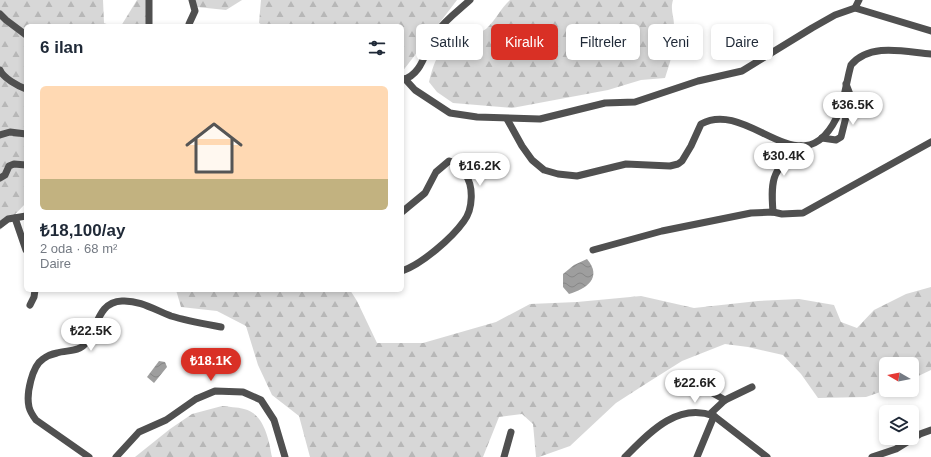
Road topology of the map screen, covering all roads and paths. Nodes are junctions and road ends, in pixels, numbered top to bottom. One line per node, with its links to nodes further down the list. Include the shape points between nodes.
1 (149, 0): 7 (street)
2 (192, 0): 8 (street, via 195,11)
3 (470, 0): 13 (street, via 436,33 417,71)
4 (859, 0): 5 (street)
5 (855, 8): 9 (street); 16 (street, via 835,15 742,71 698,81 635,102 605,103 540,119)
6 (0, 14): 10 (street)
7 (149, 24)
8 (189, 24)
9 (931, 31)
10 (24, 34)
11 (931, 54): 14 (street, via 875,51 854,61)
12 (0, 70): 15 (street)
13 (404, 80): 16 (street, via 450,113)
14 (846, 84): 19 (street, via 840,110); 19 (street, via 851,97 840,137 836,140)
15 (24, 88)
16 (507, 119): 21 (street, via 532,160 544,170 558,174 583,175 626,164 678,164 691,146 701,124 714,118 732,120 790,146)
17 (24, 134): 18 (street, via 10,132)
18 (0, 135)
19 (822, 138): 21 (street)
20 (931, 142): 25 (street, via 803,213)
21 (801, 146): 25 (street, via 774,175 771,193)
22 (24, 165): 23 (street, via 9,166 5,175)
23 (0, 178)
24 (404, 210): 31 (street, via 425,193 436,172 449,161 466,176 472,193 465,220 436,250)
25 (773, 212): 30 (street, via 751,213 662,231)
26 (24, 216): 27 (street)
27 (15, 218): 28 (street, via 8,219); 29 (street)
28 (0, 226)
29 (24, 244)
30 (593, 250)
31 (404, 270)
32 (35, 292): 33 (street)
33 (30, 305)
34 (221, 327): 41 (street, via 172,316 136,302 121,301 102,311 85,345 42,359 30,383 28,395 31,411 36,420)
35 (702, 387): 37 (street)
36 (752, 387): 37 (street)
37 (725, 400): 38 (street)
38 (712, 415): 45 (street, via 704,412 685,414 660,424); 46 (street); 47 (street)
39 (931, 430): 48 (street, via 896,449)
40 (511, 432): 44 (street)
41 (89, 457)
42 (116, 457): 43 (street, via 139,432 166,420 196,399 215,391 243,392 261,400 274,420)
43 (285, 457)
44 (504, 457)
45 (625, 457)
46 (698, 457)
47 (767, 457)
48 (872, 457)

